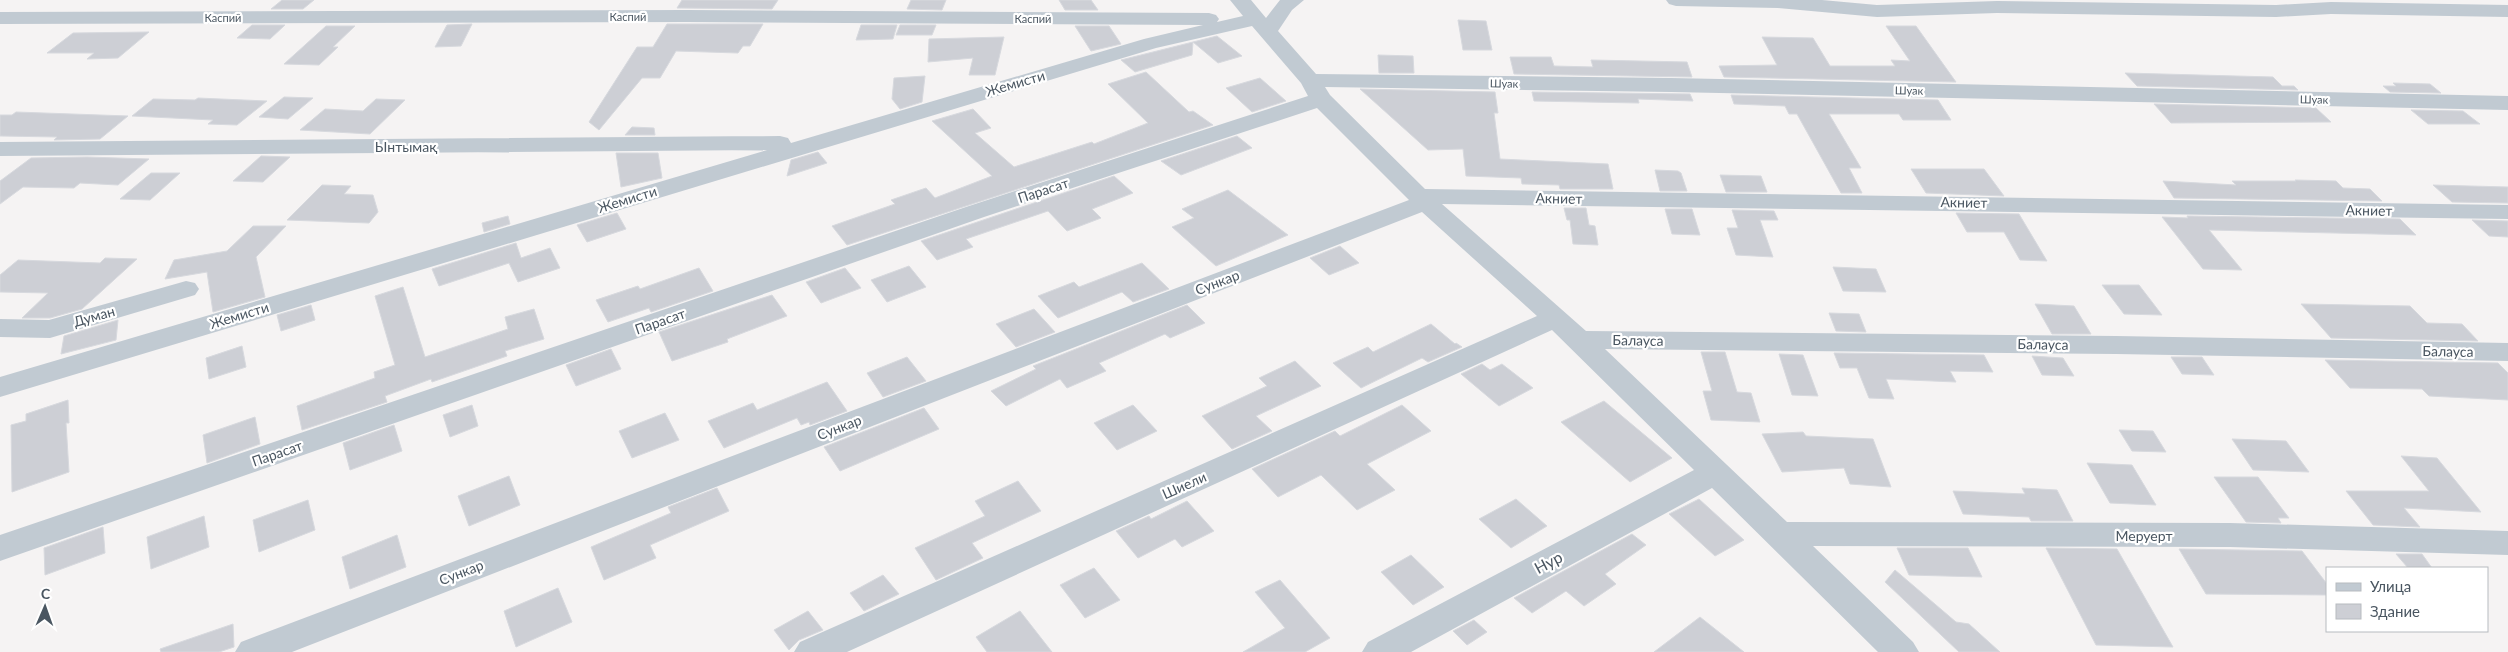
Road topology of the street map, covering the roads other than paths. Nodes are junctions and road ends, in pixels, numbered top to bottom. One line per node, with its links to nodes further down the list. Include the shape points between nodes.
1 (37, 0): 6 (street)
2 (1294, 0): 5 (street)
3 (1676, 0): 4 (street, via 1778,2 1877,11 1997,7)
4 (2508, 12)
5 (1254, 17): 6 (street, Каспий); 7 (street); 9 (street, Жемисти, via 1151,43)
6 (3, 20)
7 (1316, 90): 8 (street, Шуак, via 1681,85); 11 (street); 22 (street, Парасат, via 975,212)
8 (2508, 103)
9 (811, 143): 10 (street, Ынтымақ); 18 (street, Жемисти)
10 (0, 149)
11 (1423, 199): 12 (street, Акниет, via 2088,204); 14 (street); 23 (street, Сункар)
12 (2508, 212)
13 (186, 289): 15 (street, Думан, via 50,329)
14 (1556, 318): 16 (street); 24 (street, Шиели)
15 (0, 328)
16 (1577, 340): 17 (street, Балауса); 19 (street)
17 (2508, 352)
18 (0, 387)
19 (1715, 472): 20 (street); 25 (street, Нур)
20 (1780, 534): 21 (street, Меруерт, via 2230,535); 26 (street)
21 (2508, 543)
22 (0, 548)
23 (253, 652)
24 (812, 652)
25 (1380, 652)
26 (1901, 652)

